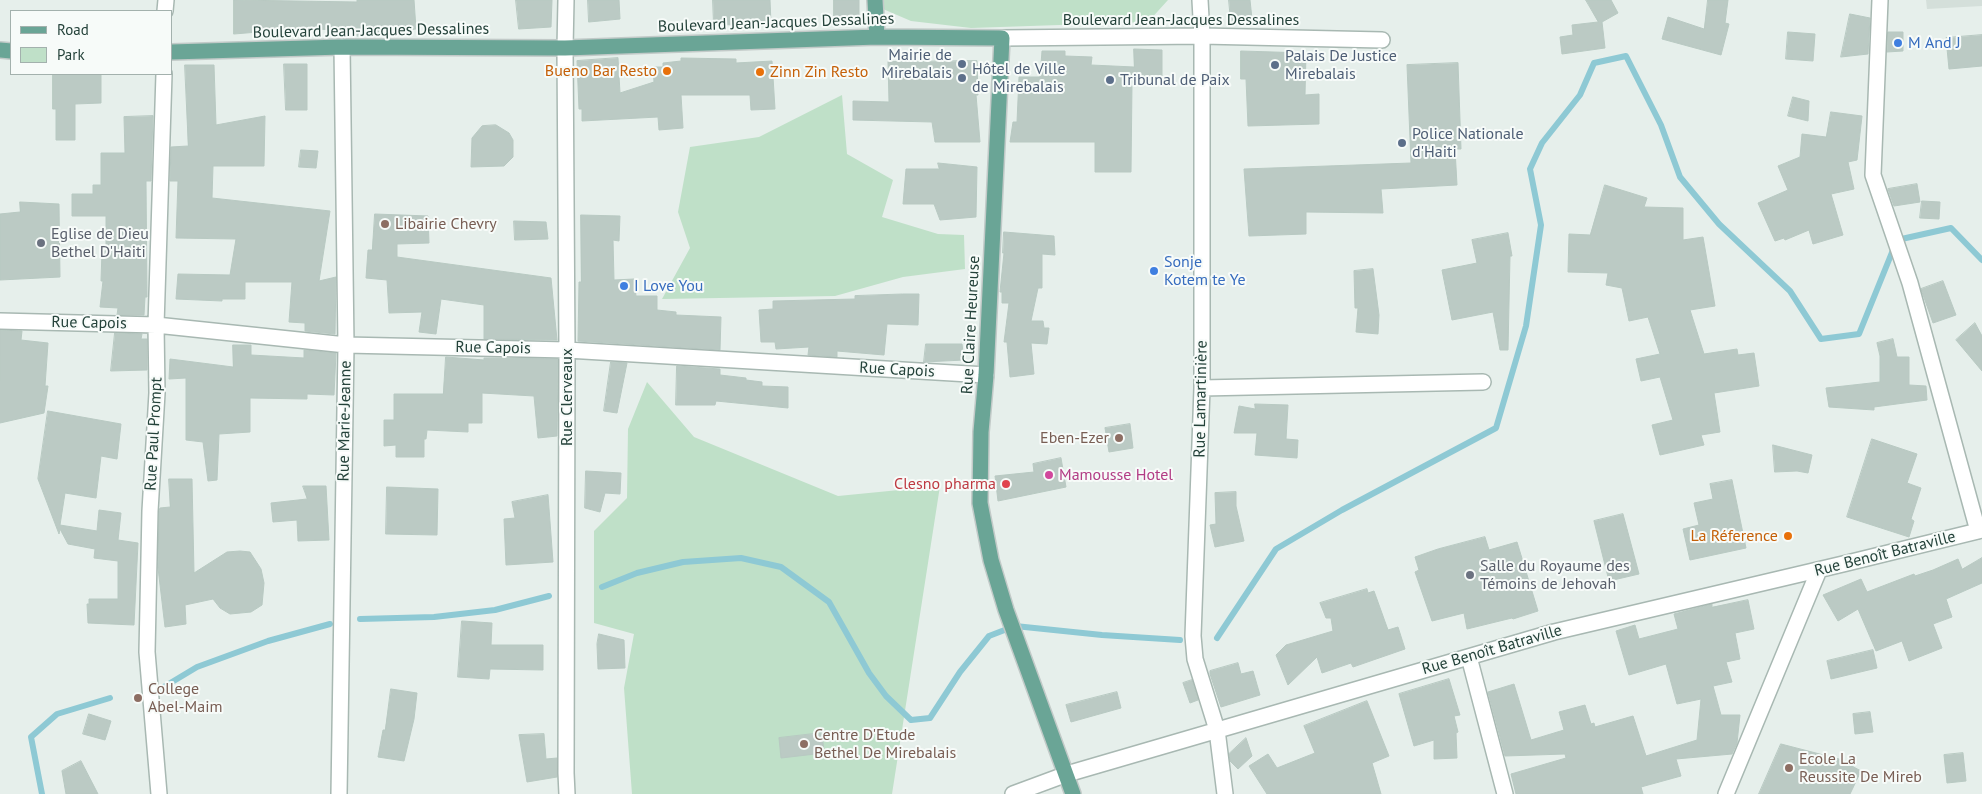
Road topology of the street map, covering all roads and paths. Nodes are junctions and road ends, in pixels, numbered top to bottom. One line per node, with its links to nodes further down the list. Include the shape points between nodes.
1 (566, 0): 10 (street, Rue Clerveaux)
2 (875, 0): 6 (main road)
3 (1200, 0): 5 (street, Rue Lamartinière)
4 (1880, 0): 20 (street, via 1873,166 1876,186 1910,283)
5 (1202, 36): 7 (street, Boulevard Jean-Jacques Dessalines); 8 (street, Boulevard Jean-Jacques Dessalines); 19 (street, Rue Lamartinière)
6 (876, 37): 7 (main road, Boulevard Jean-Jacques Dessalines); 10 (main road, Boulevard Jean-Jacques Dessalines)
7 (1002, 38): 17 (main road, Rue Claire Heureuse)
8 (1382, 40)
9 (342, 47): 10 (main road, Boulevard Jean-Jacques Dessalines); 11 (main road, Boulevard Jean-Jacques Dessalines); 15 (street, Rue Marie-Jeanne)
10 (565, 48): 16 (street, Rue Clerveaux)
11 (172, 52)
12 (164, 75): 14 (street, Rue Paul Prompt)
13 (0, 321): 14 (street, Rue Capois)
14 (156, 325): 15 (street, Rue Capois); 25 (street, Rue Paul Prompt, via 157,393 147,652)
15 (346, 345): 16 (street, Rue Capois); 26 (street, Rue Marie-Jeanne)
16 (567, 350): 17 (street, Rue Capois); 27 (street, Rue Clerveaux)
17 (986, 375): 24 (main road, Rue Claire Heureuse, via 980,503 990,560)
18 (1483, 382): 19 (street)
19 (1202, 388): 23 (street, Rue Lamartinière, via 1194,649)
20 (1980, 530): 21 (street, Rue Benoît Batraville)
21 (1819, 570): 22 (street, Rue Benoît Batraville, via 1554,632); 32 (street)
22 (1469, 657): 23 (street, Rue Benoît Batraville); 31 (street)
23 (1216, 730): 24 (street, Rue Benoît Batraville); 30 (street, Rue Lamartinière)
24 (1067, 774): 28 (street, Rue Benoît Batraville); 29 (main road, Rue Claire Heureuse)
25 (159, 794)
26 (338, 794)
27 (567, 794)
28 (1013, 794)
29 (1074, 794)
30 (1225, 794)
31 (1505, 794)
32 (1726, 794)

